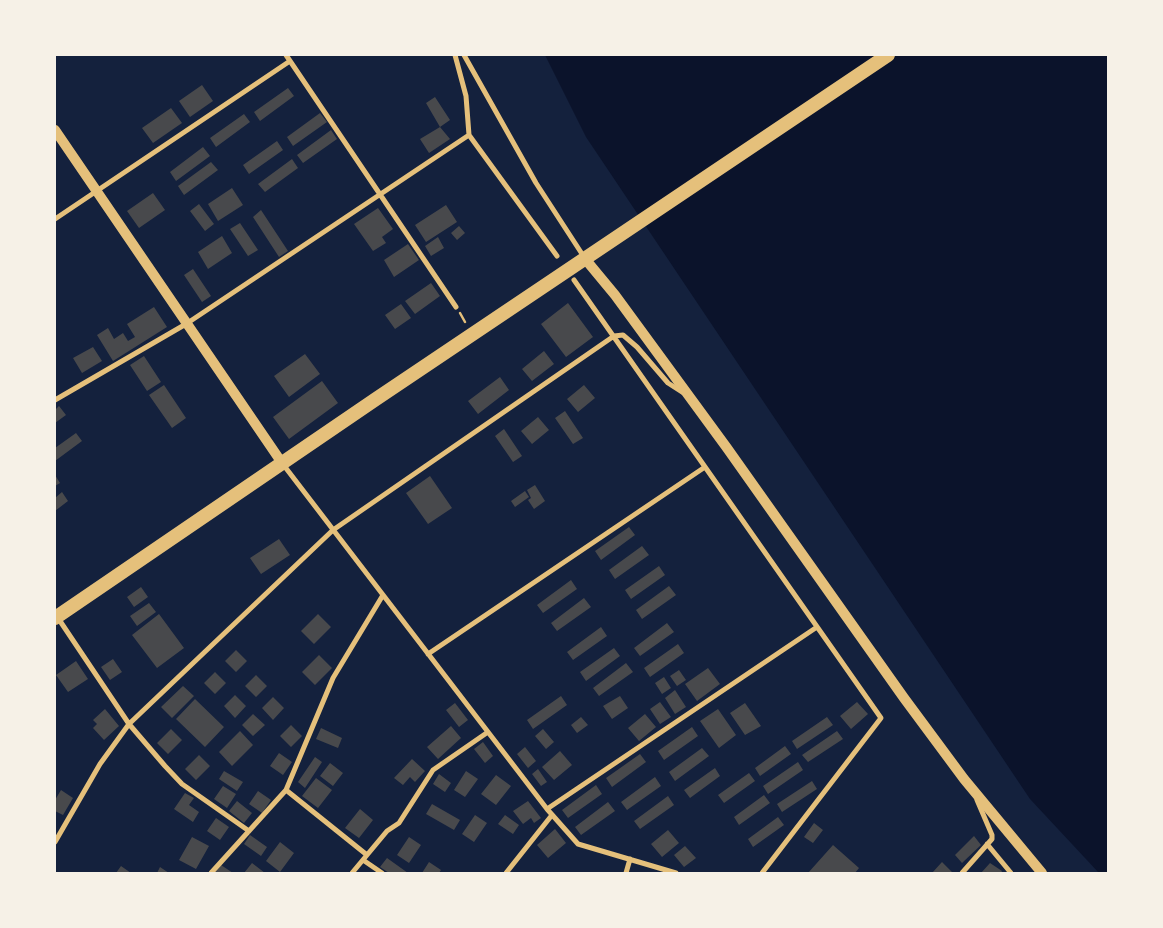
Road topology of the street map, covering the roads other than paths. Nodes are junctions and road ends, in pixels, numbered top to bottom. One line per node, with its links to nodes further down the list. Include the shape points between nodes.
1 (286, 55): 5 (street)
2 (455, 55): 7 (street, via 466,96)
3 (464, 55): 12 (street, via 536,183)
4 (888, 55): 12 (highway)
5 (290, 61): 8 (street); 9 (street)
6 (55, 130): 8 (main road)
7 (469, 136): 9 (street); 11 (street)
8 (96, 191): 10 (street); 15 (main road)
9 (381, 194): 14 (street); 15 (street)
10 (55, 219)
11 (557, 256)
12 (589, 258): 17 (main road); 19 (highway)
13 (574, 280): 16 (street)
14 (456, 307)
15 (186, 324): 18 (street); 19 (main road)
16 (614, 336): 17 (street, via 623,335 668,383); 20 (street); 21 (street)
17 (689, 396): 28 (main road)
18 (55, 400)
19 (282, 463): 21 (street); 23 (highway)
20 (705, 468): 24 (street); 25 (street)
21 (333, 530): 22 (street); 26 (street)
22 (383, 595): 25 (street); 29 (street, via 333,678)
23 (56, 616): 26 (street)
24 (817, 627): 30 (street); 43 (street, via 881,718)
25 (428, 654): 27 (street)
26 (129, 724): 32 (street, via 182,784); 33 (street, via 100,764)
27 (488, 732): 30 (street); 35 (street, via 433,770 399,823)
28 (970, 786): 34 (street, via 992,835); 46 (main road)
29 (286, 790): 32 (street); 35 (street)
30 (547, 809): 31 (street)
31 (552, 815): 36 (street, via 578,844); 40 (street)
32 (249, 831): 37 (street)
33 (55, 842)
34 (987, 844): 44 (street); 45 (street)
35 (365, 858): 38 (street); 39 (street)
36 (630, 859): 41 (street); 42 (street)
37 (211, 873)
38 (352, 873)
39 (382, 873)
40 (506, 873)
41 (626, 873)
42 (676, 873)
43 (762, 873)
44 (962, 873)
45 (1011, 873)
46 (1042, 873)

